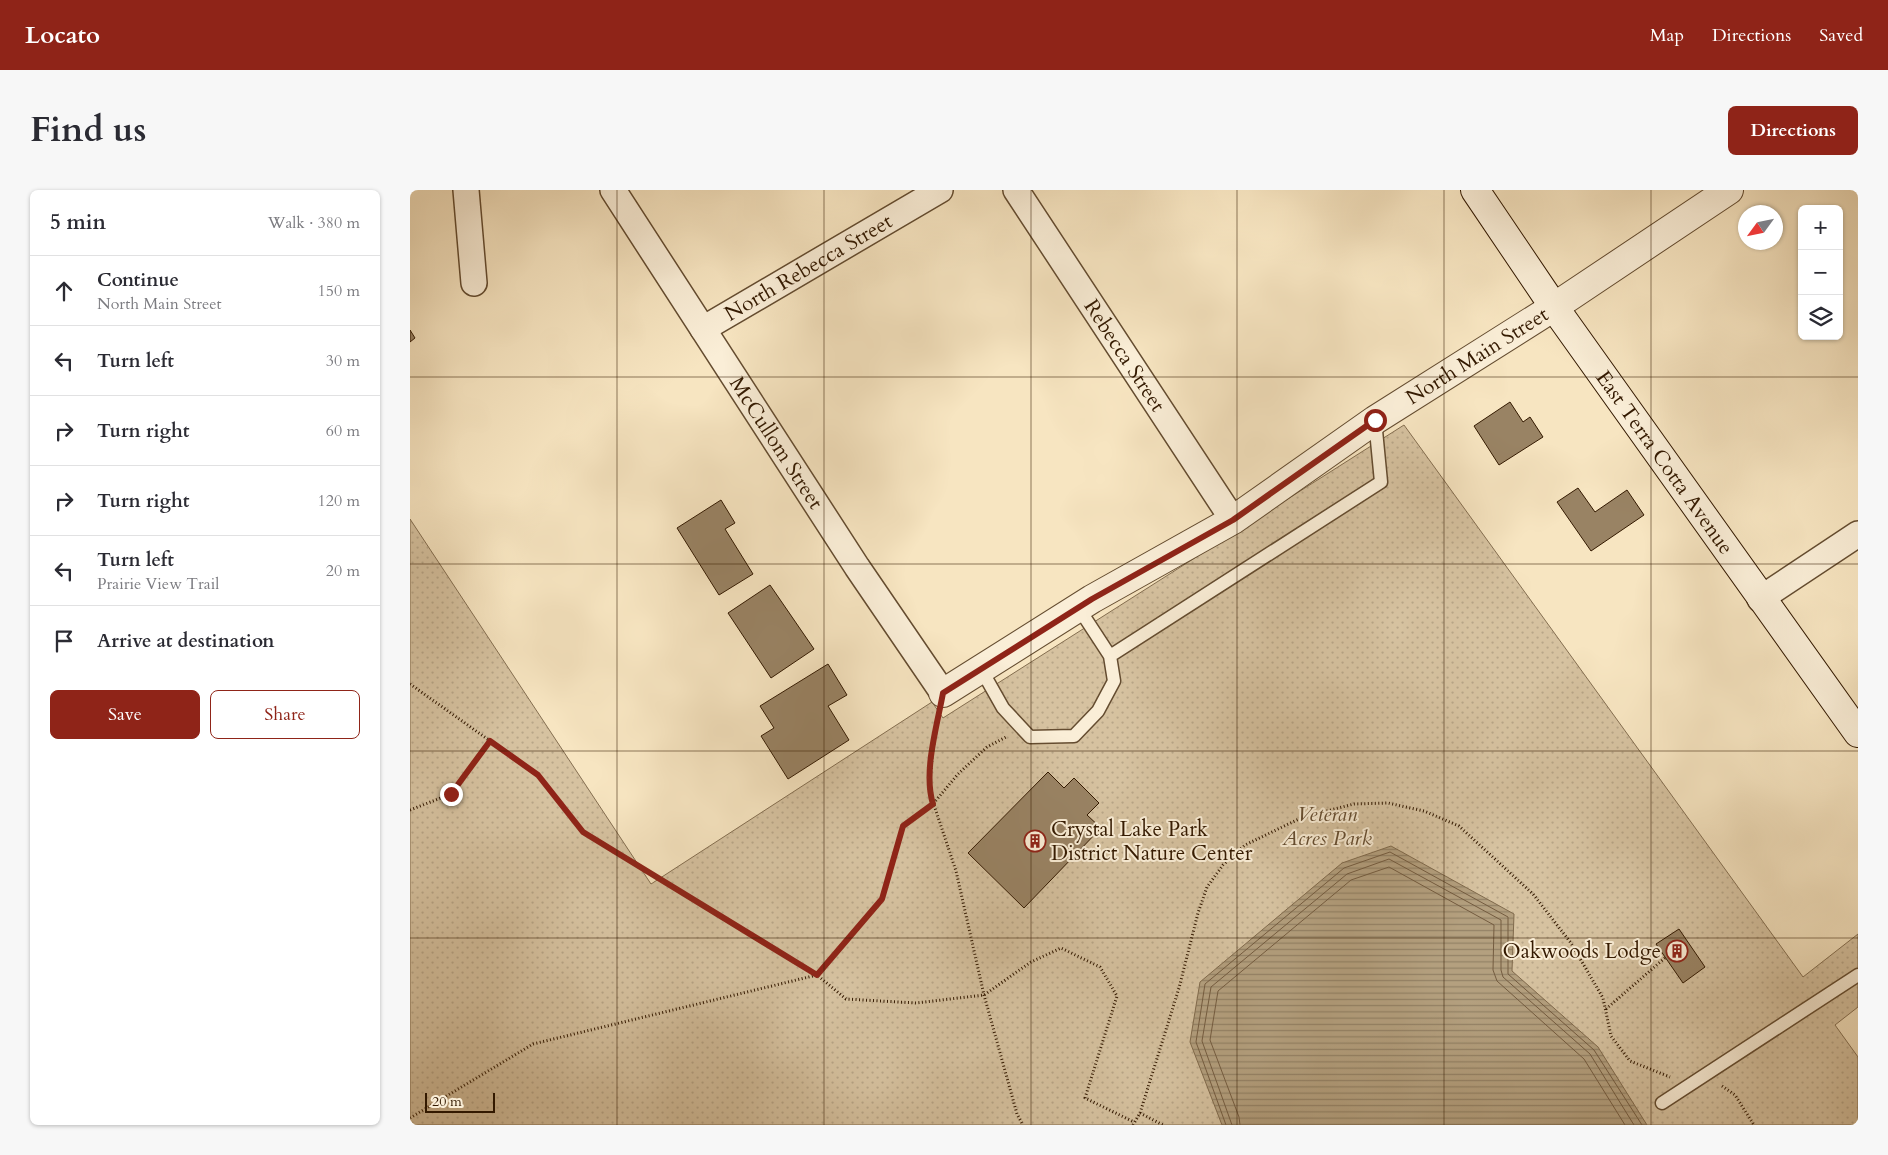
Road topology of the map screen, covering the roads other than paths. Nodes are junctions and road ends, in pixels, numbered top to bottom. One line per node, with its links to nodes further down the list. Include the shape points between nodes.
1 (466, 190): 7 (street)
2 (612, 190): 9 (street, McCullom Street)
3 (940, 190): 9 (street, North Rebecca Street)
4 (1016, 190): 11 (street, Rebecca Street)
5 (1475, 190): 8 (street, East Terra Cotta Avenue)
6 (1729, 190): 8 (street, North Main Street)
7 (474, 283)
8 (1554, 307): 10 (street, North Main Street); 13 (street, East Terra Cotta Avenue)
9 (703, 329): 17 (street, McCullom Street)
10 (1375, 420): 11 (street, North Main Street); 15 (lane, via 1381,482)
11 (1233, 520): 14 (street, North Main Street)
12 (1858, 534): 13 (street)
13 (1760, 599): 18 (street, East Terra Cotta Avenue)
14 (1078, 607): 15 (lane); 16 (street, North Main Street)
15 (1110, 656): 16 (lane, via 1114,681 1098,712 1074,736 1030,737 1003,708)
16 (981, 669): 17 (street, North Main Street)
17 (943, 693)
18 (1858, 733)
19 (1858, 975): 20 (lane)
20 (1662, 1103)

